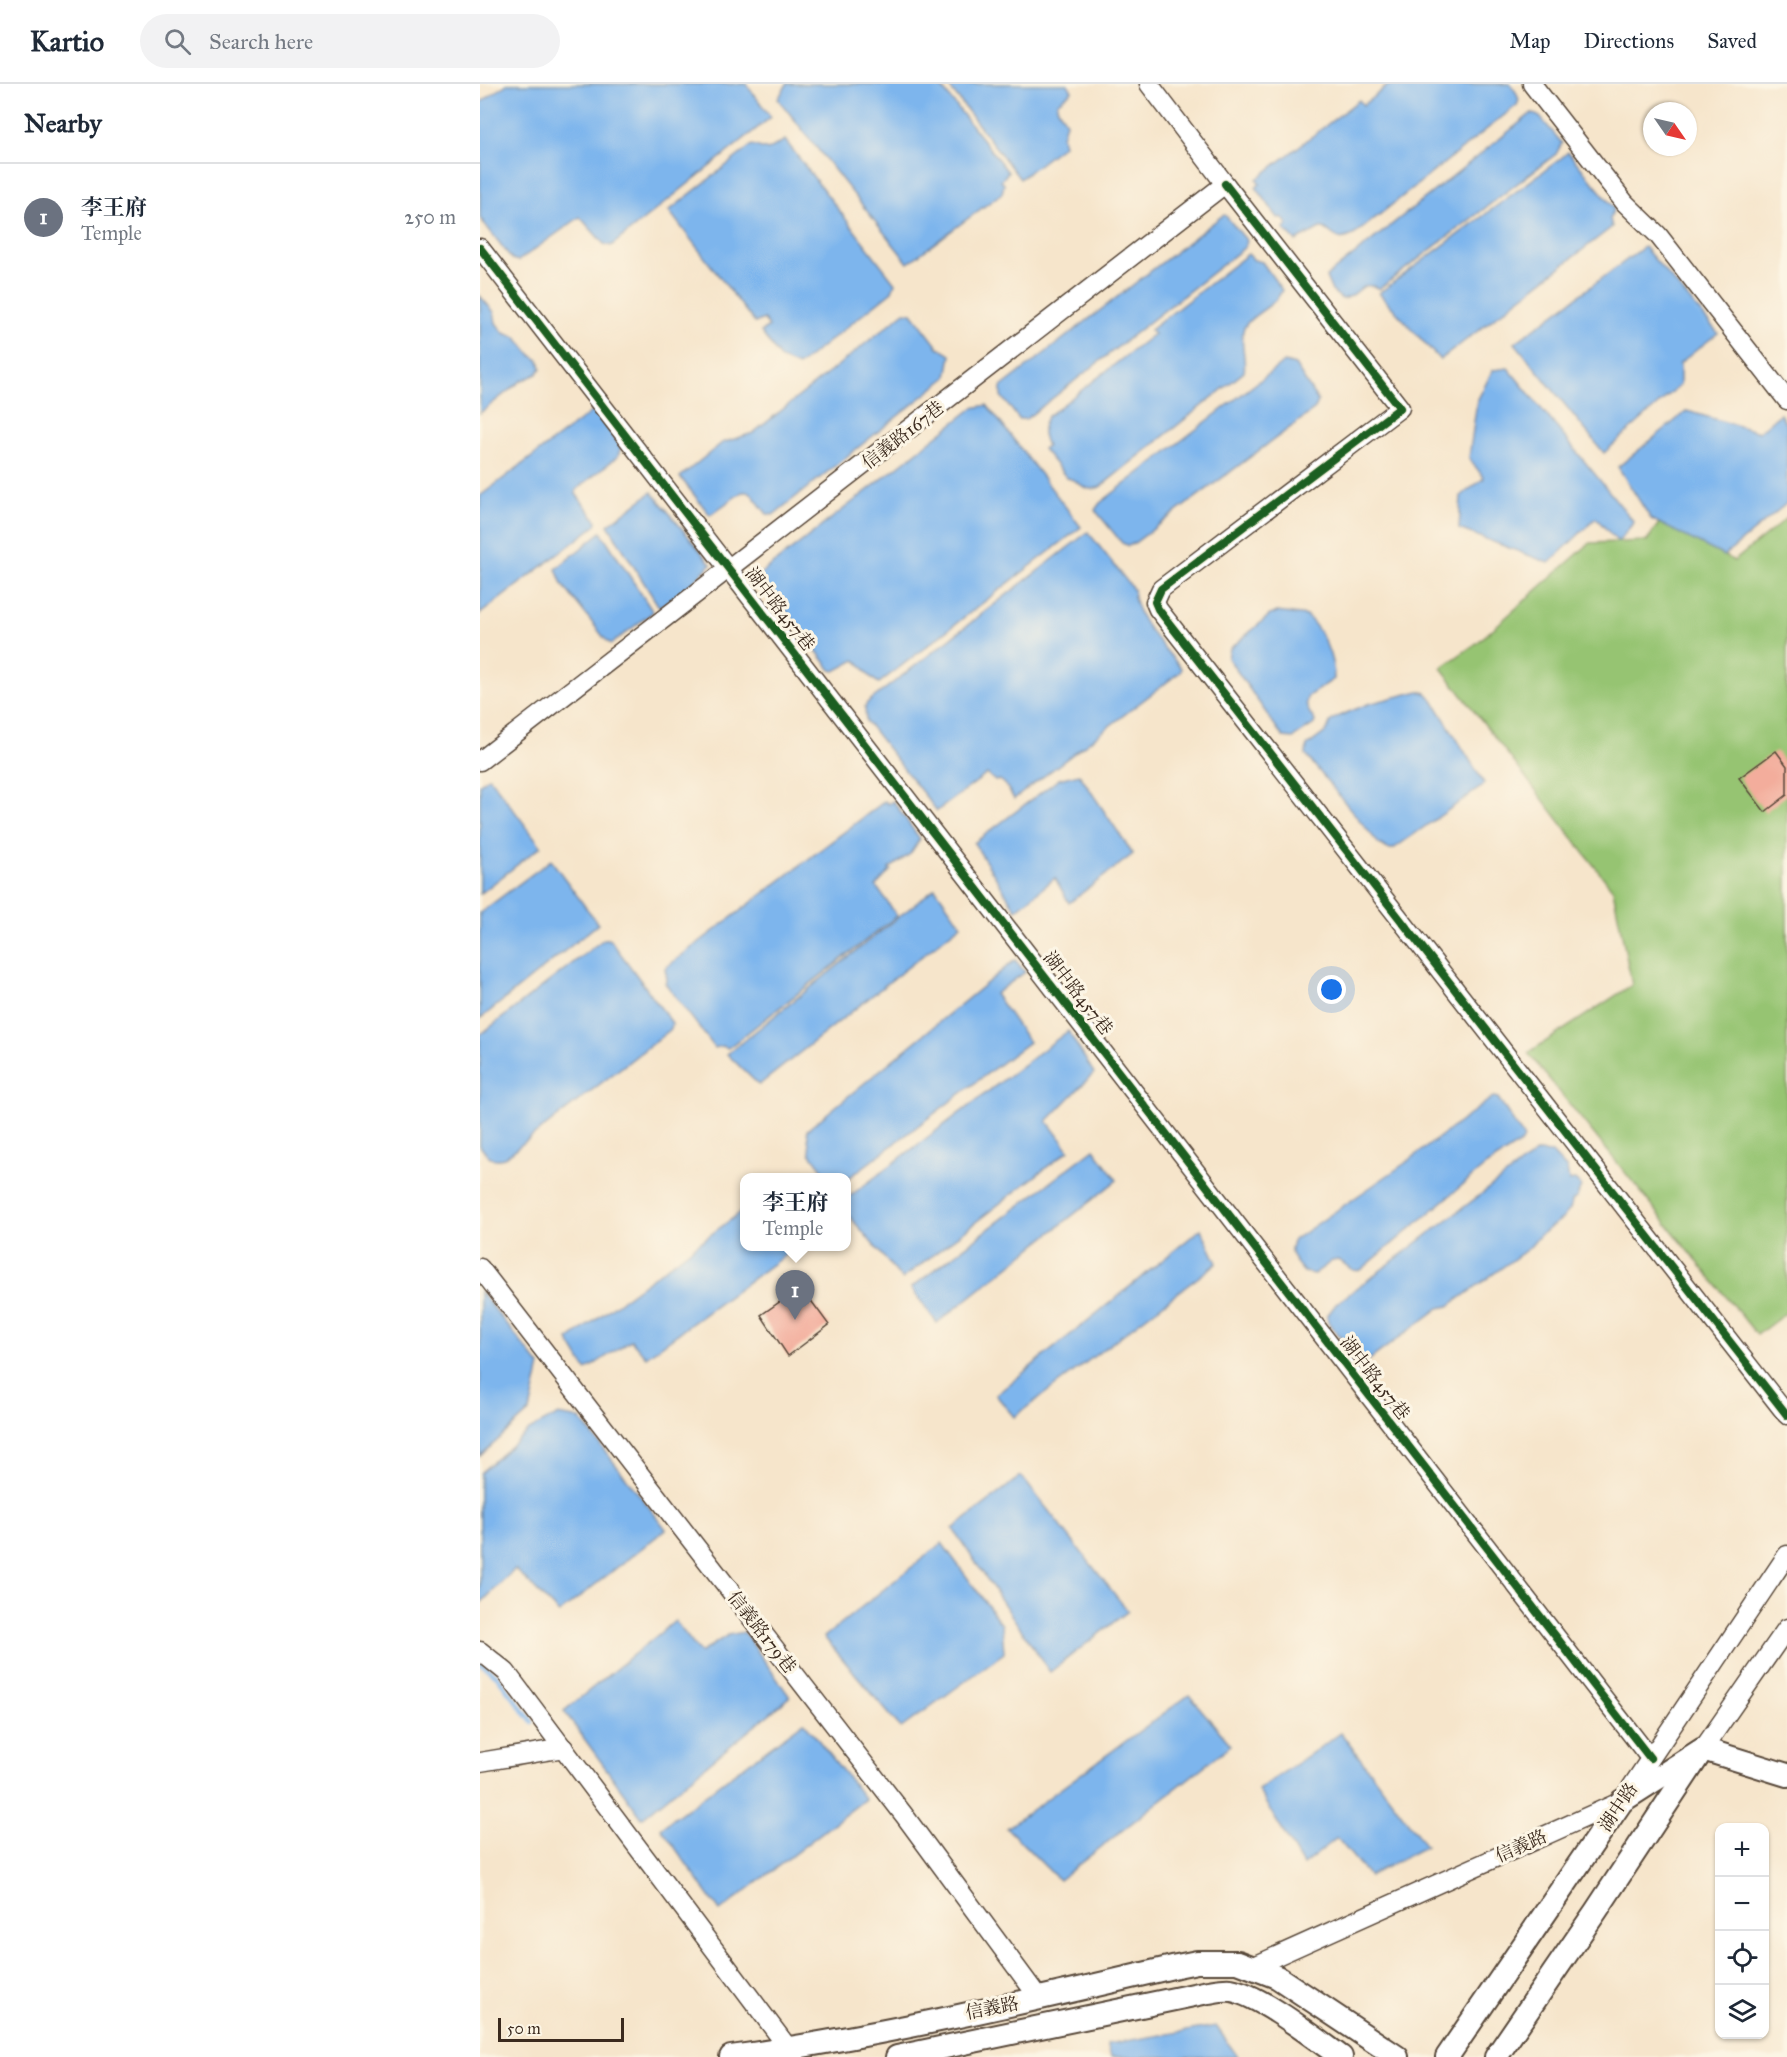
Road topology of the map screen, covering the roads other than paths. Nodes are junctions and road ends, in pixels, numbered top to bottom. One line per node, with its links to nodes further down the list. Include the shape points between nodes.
1 (1149, 84): 3 (street)
2 (1532, 84): 5 (street, via 1625,203 1658,234)
3 (1226, 184): 6 (street, 信義路167巷); 9 (street, via 1400,408 1161,589 1155,602 1158,609)
4 (480, 248): 6 (street, 湖中路457巷)
5 (1787, 400)
6 (730, 569): 7 (street, 信義路167巷); 15 (street, 湖中路457巷)
7 (480, 761)
8 (480, 1269): 20 (street, 信義路179巷, via 904,1815)
9 (1787, 1415)
10 (1787, 1555): 15 (street, 湖中路)
11 (1787, 1628): 14 (street)
12 (480, 1651): 13 (street, via 506,1672)
13 (564, 1748): 16 (street); 21 (street)
14 (1703, 1749): 17 (main road); 18 (main road, 信義路); 27 (main road)
15 (1650, 1758): 18 (street, 湖中路)
16 (480, 1762)
17 (1787, 1775)
18 (1622, 1801): 19 (street, 信義路); 26 (main road, 湖中路)
19 (1252, 1967): 20 (main road, 信義路, via 1239,1962 1197,1962); 25 (main road, 信義路, via 1277,1977)
20 (1039, 1998): 21 (main road, 信義路)
21 (791, 2053): 22 (main road, 信義路)
22 (731, 2057)
23 (897, 2057): 24 (main road, 信義路, via 1232,1990 1287,2019)
24 (1341, 2057)
25 (1397, 2057)
26 (1447, 2057)
27 (1496, 2057)

